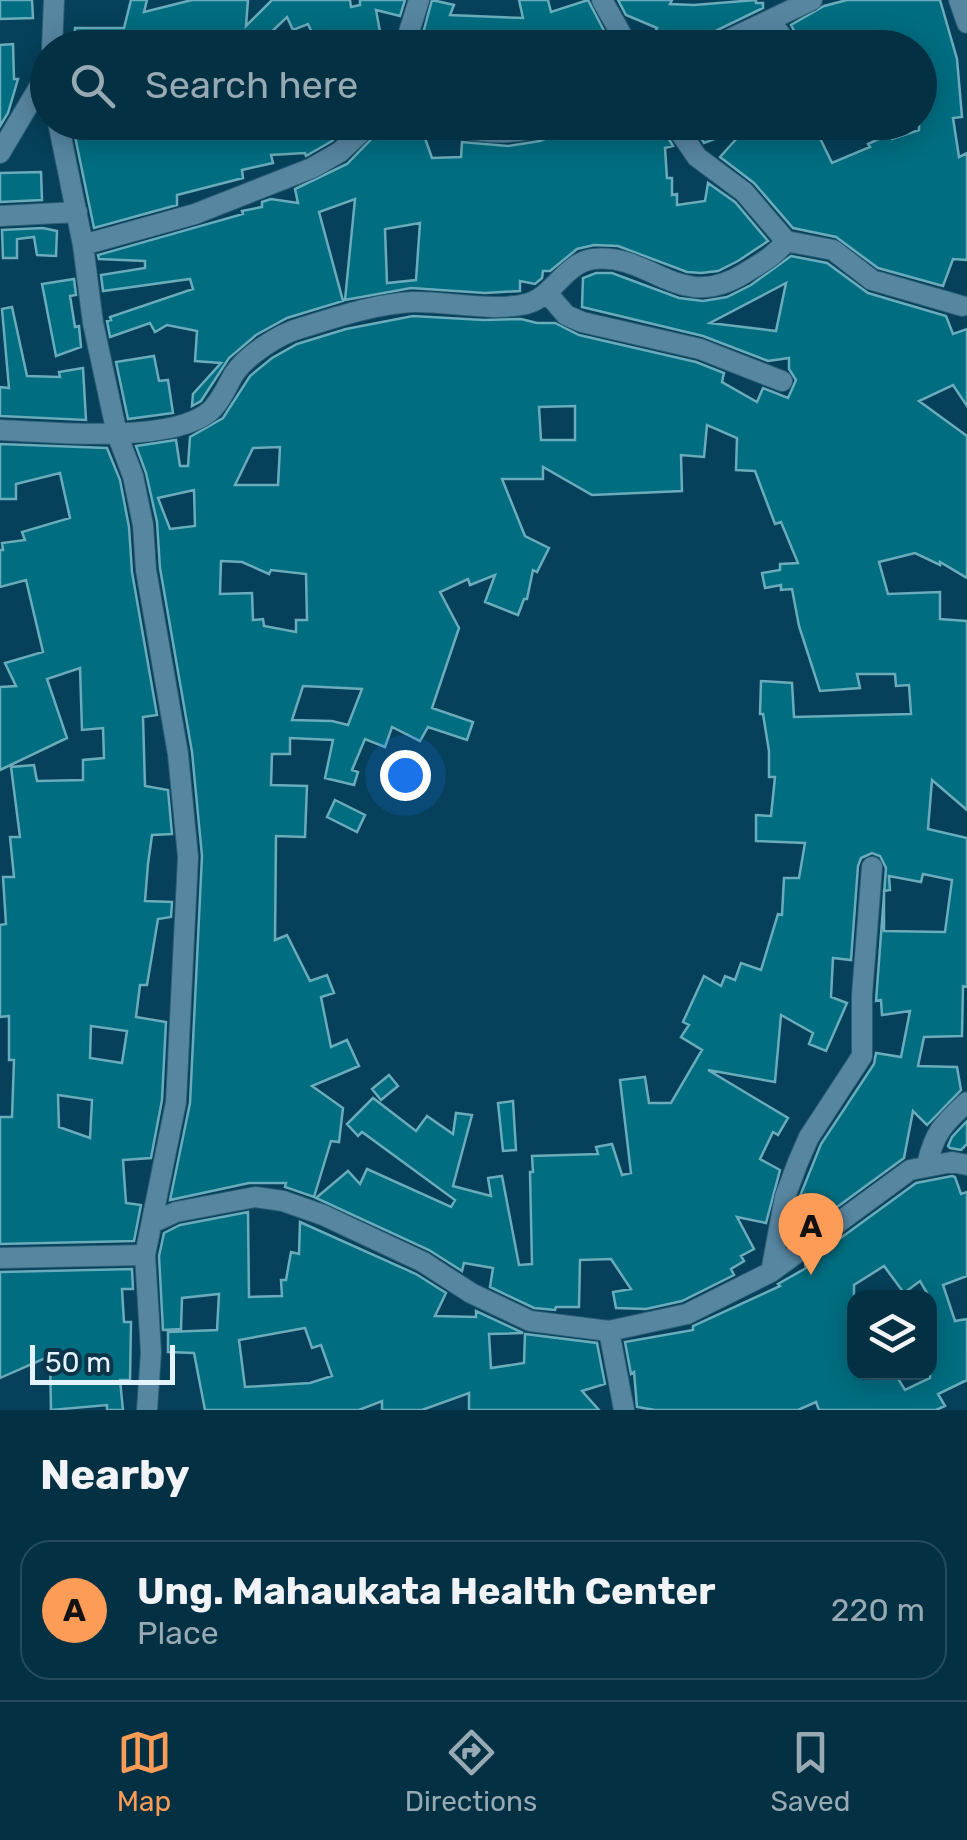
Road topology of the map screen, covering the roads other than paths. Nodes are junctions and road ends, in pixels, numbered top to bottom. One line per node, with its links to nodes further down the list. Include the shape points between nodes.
1 (54, 0): 7 (street)
2 (419, 0): 8 (street)
3 (602, 0): 9 (street)
4 (812, 0): 5 (street)
5 (790, 4): 6 (street)
6 (770, 20): 10 (street); 11 (street)
7 (53, 30)
8 (410, 30)
9 (618, 30)
10 (749, 30)
11 (777, 30)
12 (30, 102): 16 (street)
13 (60, 140): 17 (street)
14 (353, 140): 20 (street, via 312,168 194,214)
15 (685, 140): 19 (street)
16 (0, 153)
17 (77, 212): 18 (street); 20 (street)
18 (0, 216)
19 (786, 241): 21 (street, via 778,253 716,288 675,284 626,263 594,259 575,266); 22 (street, via 833,250 872,280)
20 (82, 245): 25 (street)
21 (548, 294): 23 (street, via 582,322 700,349); 25 (street, via 515,305 386,304 300,328 279,335 238,368 212,410 196,420)
22 (962, 306)
23 (782, 382)
24 (0, 430): 25 (street)
25 (117, 434): 30 (street, via 143,525 188,857 176,1102)
26 (872, 867): 33 (street, via 862,1056 798,1162)
27 (967, 1102): 28 (street, via 940,1128)
28 (927, 1165): 29 (street); 33 (street, via 910,1170)
29 (967, 1165)
30 (152, 1223): 31 (street); 34 (street, via 255,1197 283,1201 423,1262 530,1321)
31 (145, 1256): 32 (street); 35 (street)
32 (0, 1258)
33 (771, 1272): 34 (street, via 686,1314)
34 (609, 1332): 36 (street)
35 (147, 1410)
36 (624, 1410)

